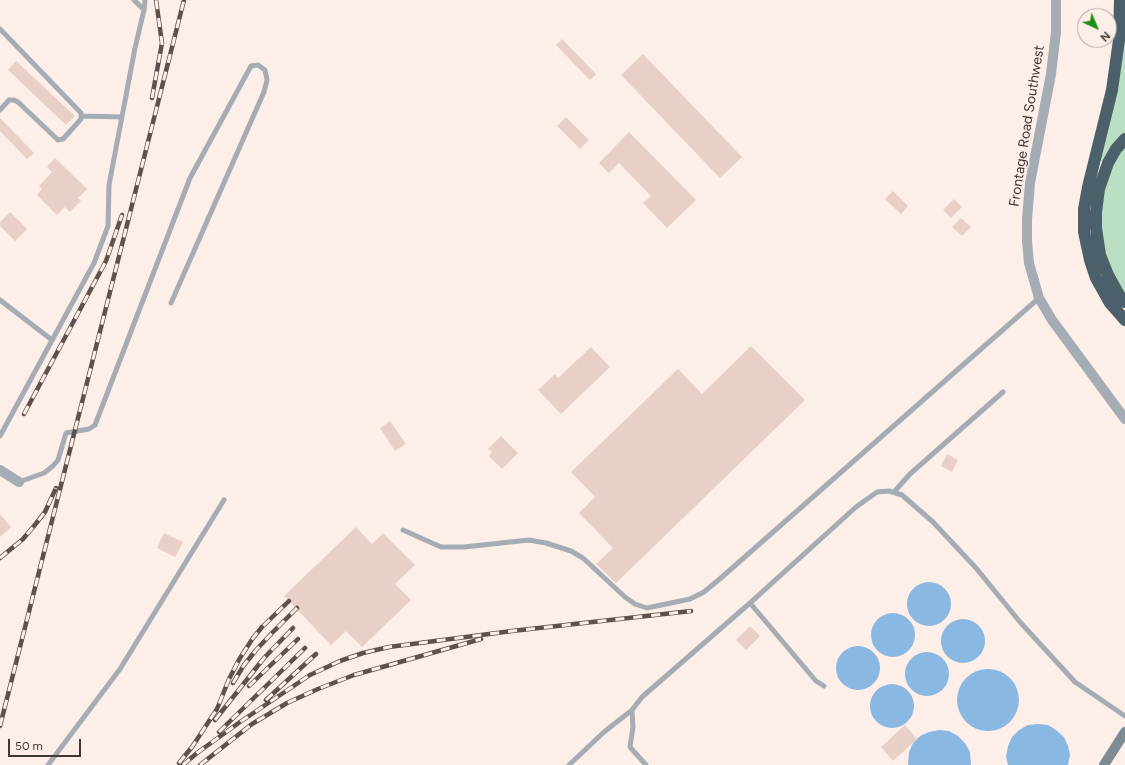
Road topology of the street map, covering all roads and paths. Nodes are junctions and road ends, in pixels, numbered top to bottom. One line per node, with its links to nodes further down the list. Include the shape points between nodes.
1 (134, 0): 5 (lane)
2 (145, 0): 5 (lane)
3 (1056, 0): 11 (street, Frontage Road Southwest, via 1056,32 1051,74 1030,183 1027,219 1029,263)
4 (1120, 0): 15 (highway, via 1112,90 1088,187 1084,209 1084,232 1096,278 1110,304)
5 (144, 10): 9 (lane)
6 (0, 29): 8 (lane)
7 (0, 110): 8 (lane, via 9,100 18,102 58,140 63,139)
8 (82, 116): 9 (lane)
9 (122, 117): 16 (lane, via 109,185 108,226 94,263)
10 (1125, 139): 13 (highway, via 1108,163 1099,189 1096,228 1100,255 1108,275)
11 (1039, 298): 18 (street, Frontage Road Southwest, via 1052,320); 24 (lane, via 722,577 704,592 690,598 647,608 635,604 624,598 583,558 546,543 529,540 464,548 441,547)
12 (0, 300): 16 (lane)
13 (1125, 302)
14 (171, 303): 21 (lane, via 264,92 267,80 265,70 258,66 251,66 190,178 95,425 89,429 66,434 58,460 53,466 44,473)
15 (1125, 320)
16 (52, 340): 19 (lane)
17 (1003, 392): 22 (lane, via 910,474)
18 (1125, 419)
19 (0, 436)
20 (0, 470): 21 (street)
21 (19, 482)
22 (894, 492): 25 (lane, via 877,492 867,498); 28 (lane, via 902,495 933,522 1075,682)
23 (224, 500): 30 (lane, via 120,669)
24 (403, 530)
25 (750, 603): 26 (lane, via 816,681); 27 (lane, via 642,697)
26 (824, 686)
27 (632, 710): 31 (lane); 32 (lane, via 630,747)
28 (1125, 716)
29 (1125, 732): 33 (main road)
30 (48, 765)
31 (569, 765)
32 (646, 765)
33 (1104, 765)

